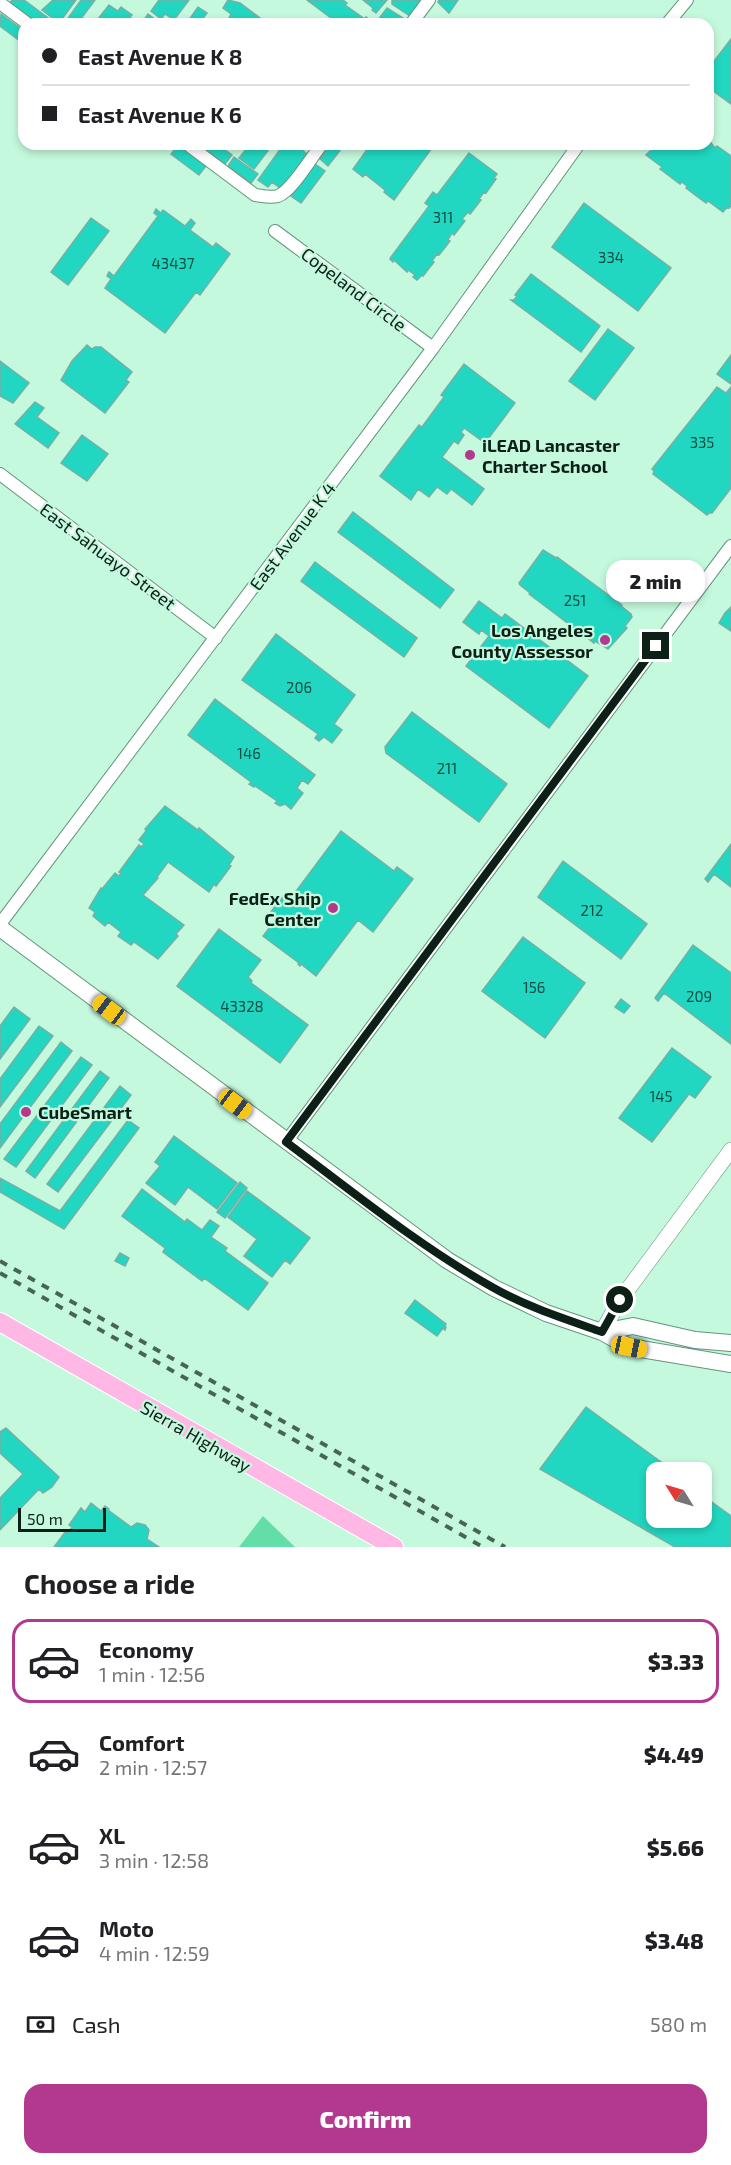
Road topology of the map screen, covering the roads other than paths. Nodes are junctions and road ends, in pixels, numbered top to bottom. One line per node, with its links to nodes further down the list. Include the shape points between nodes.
1 (429, 0): 5 (street)
2 (687, 0): 6 (street)
3 (0, 3): 4 (street)
4 (20, 18)
5 (416, 18)
6 (672, 18)
7 (195, 150): 8 (street, via 255,195 268,197 280,195 288,188)
8 (316, 150)
9 (575, 150): 11 (street, East Avenue K 4)
10 (275, 231): 11 (street, Copeland Circle)
11 (433, 348): 14 (street, East Avenue K 4)
12 (0, 474): 14 (street, East Sahuayo Street)
13 (731, 546): 16 (street)
14 (216, 638): 15 (street, East Avenue K 4)
15 (0, 926): 16 (main road)
16 (286, 1142): 19 (main road, via 447,1260 546,1313)
17 (731, 1150): 19 (street, via 620,1300)
18 (0, 1322): 22 (main road, Sierra Highway)
19 (602, 1332): 20 (main road, via 633,1326 694,1340); 21 (main road, via 629,1347)
20 (731, 1343)
21 (731, 1364)
22 (394, 1547)

